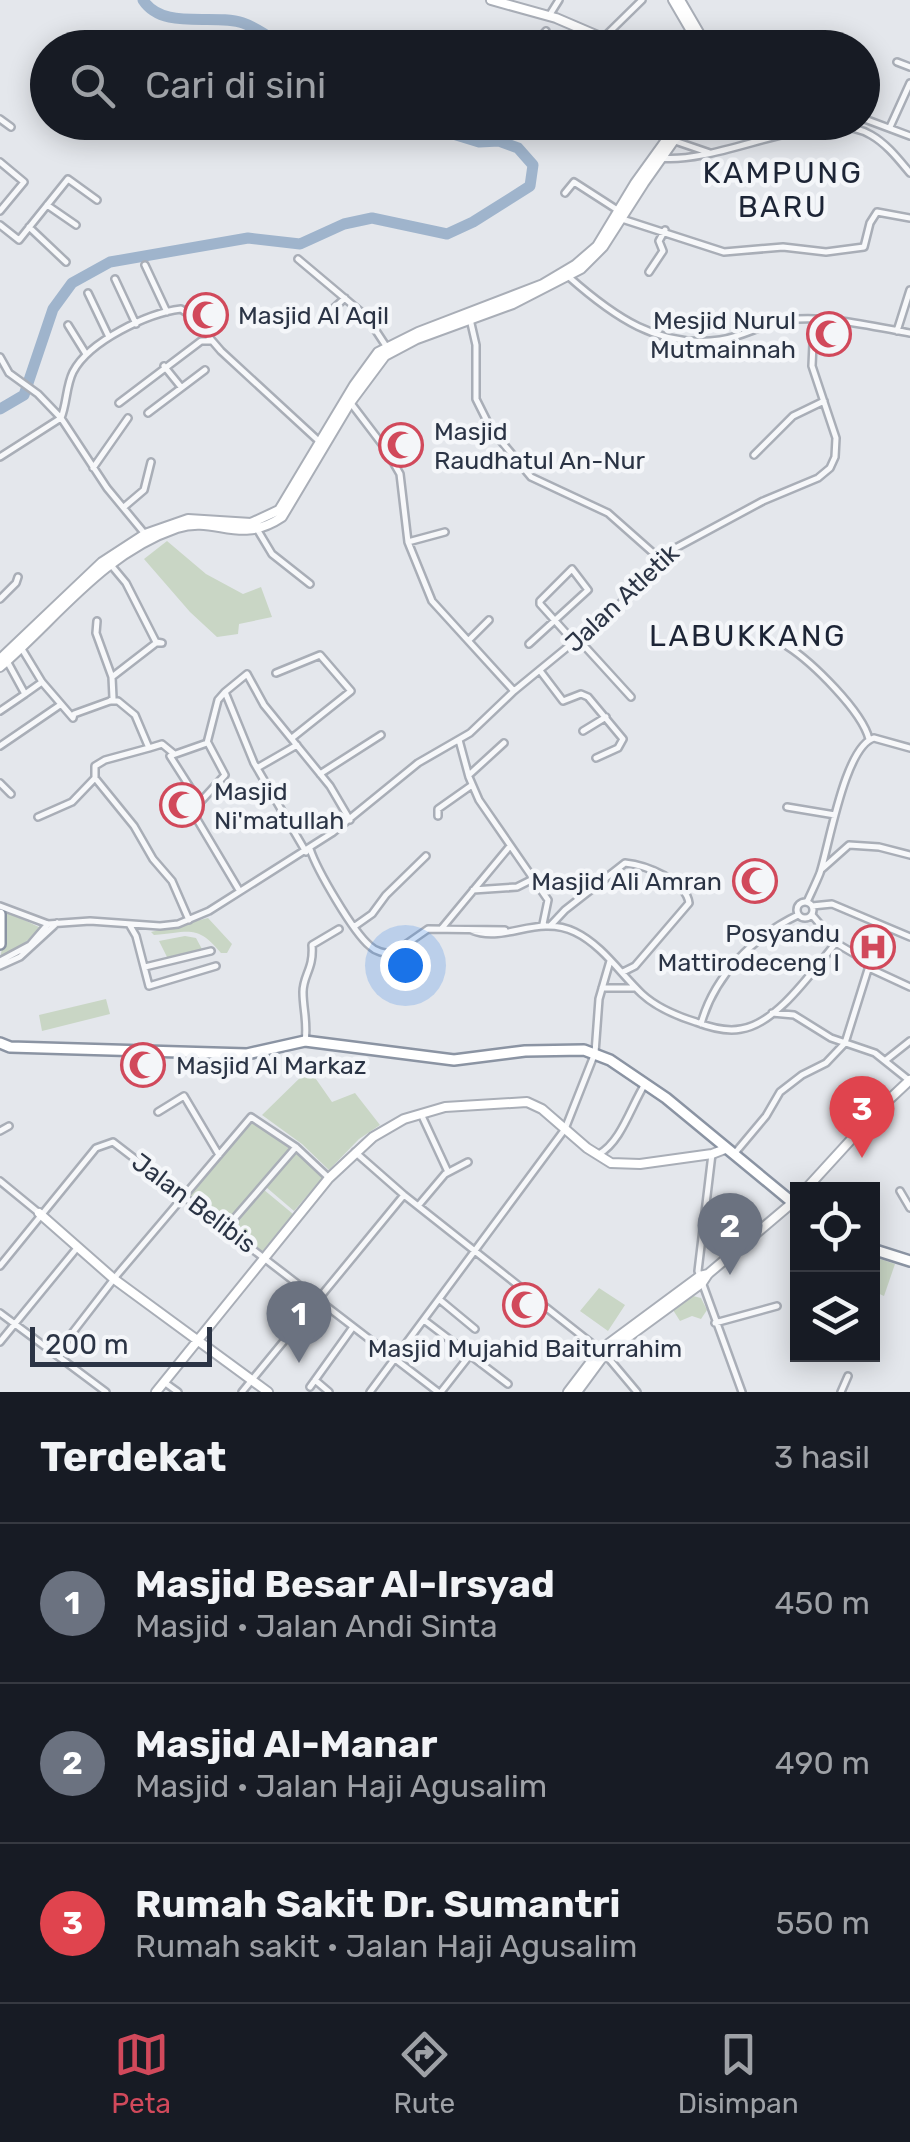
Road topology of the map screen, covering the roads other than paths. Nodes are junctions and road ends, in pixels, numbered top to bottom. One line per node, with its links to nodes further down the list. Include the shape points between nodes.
1 (492, 0): 5 (main road)
2 (559, 0): 5 (street)
3 (642, 0): 7 (street)
4 (676, 0): 8 (main road)
5 (549, 16): 6 (main road)
6 (584, 30)
7 (612, 30)
8 (694, 30)
9 (897, 62): 10 (street)
10 (910, 68)
11 (910, 83): 15 (street)
12 (0, 119): 14 (street)
13 (880, 124): 15 (street)
14 (10, 127)
15 (890, 127): 16 (street)
16 (910, 136)
17 (669, 140): 22 (main road)
18 (768, 140): 21 (street)
19 (878, 140): 24 (street)
20 (675, 141): 21 (street); 22 (main road)
21 (712, 154): 22 (street)
22 (658, 158): 29 (main road)
23 (0, 162): 28 (street, via 24,182)
24 (910, 173)
25 (565, 192): 29 (street, via 574,182)
26 (96, 200): 27 (street, via 68,179)
27 (47, 205): 32 (street); 33 (street)
28 (0, 211)
29 (619, 215): 34 (street); 39 (main road, via 594,259); 44 (main road, via 575,265)
30 (910, 218): 34 (street, via 877,212 866,247 826,252 724,252)
31 (0, 225): 33 (street, via 20,240)
32 (76, 226)
33 (29, 228): 36 (street)
34 (665, 230): 38 (street, via 662,252)
35 (298, 259): 43 (street)
36 (66, 262)
37 (144, 265): 45 (street)
38 (649, 272)
39 (570, 277): 44 (main road); 47 (street, via 614,314 669,340 719,340 783,321)
40 (115, 280): 49 (street)
41 (910, 290): 51 (street)
42 (88, 293): 53 (street)
43 (346, 298): 48 (street); 55 (street)
44 (503, 304): 46 (main road); 55 (main road)
45 (167, 312): 49 (street); 54 (street, via 185,310)
46 (470, 319): 61 (main road, via 392,350); 77 (street, via 476,400 491,430 531,477 608,514)
47 (814, 320): 51 (street); 62 (street, Jalan Atletik, via 812,366)
48 (319, 322)
49 (136, 324): 53 (street)
50 (68, 325): 56 (street)
51 (897, 330): 52 (street)
52 (910, 333)
53 (109, 338): 56 (street)
54 (212, 341): 58 (street, via 201,341); 67 (street)
55 (386, 346): 61 (main road)
56 (86, 354): 65 (street)
57 (0, 356): 65 (street)
58 (164, 366): 60 (street); 63 (street)
59 (205, 370): 60 (street)
60 (181, 388): 64 (street)
61 (348, 401): 67 (main road); 76 (street, via 400,474)
62 (824, 401): 68 (street, via 792,416); 77 (street, Jalan Atletik, via 836,438 830,468 692,536)
63 (119, 402)
64 (148, 413)
65 (61, 418): 69 (street); 71 (street)
66 (128, 418): 71 (street)
67 (322, 443): 73 (main road, via 286,512); 75 (main road, via 270,516 236,524 188,519)
68 (754, 455)
69 (0, 457)
70 (151, 462): 72 (street, via 144,490)
71 (94, 468): 72 (street)
72 (124, 507): 75 (street)
73 (257, 529): 78 (main road, via 181,526); 80 (street, via 272,554)
74 (445, 532): 76 (street)
75 (145, 534): 78 (main road)
76 (408, 542): 85 (street, via 432,601)
77 (660, 559): 86 (street, Jalan Atletik)
78 (109, 562): 89 (main road); 90 (main road); 93 (street, via 162,643)
79 (18, 576): 81 (street)
80 (310, 584)
81 (0, 598)
82 (489, 620): 85 (street)
83 (96, 621): 93 (street)
84 (556, 621): 84 (street, via 540,599 572,569 588,590); 86 (street); 87 (street)
85 (469, 640): 95 (street)
86 (577, 641): 91 (street, Jalan Atletik); 98 (street)
87 (530, 644)
88 (787, 646): 106 (street, via 844,700)
89 (22, 649): 90 (main road); 94 (street)
90 (2, 662): 97 (street)
91 (541, 672): 95 (street, Jalan Atletik); 102 (street, via 563,701 584,694)
92 (276, 673): 105 (street, via 320,656 350,691)
93 (112, 677): 99 (street)
94 (42, 682): 97 (street); 100 (street)
95 (514, 691): 107 (street, Jalan Atletik)
96 (225, 692): 105 (street, via 247,674); 108 (street); 116 (street)
97 (25, 694): 101 (street)
98 (632, 697)
99 (110, 701): 100 (street, via 72,718); 112 (street, via 135,715)
100 (60, 705): 111 (street)
101 (0, 711)
102 (606, 716): 103 (street); 115 (street, via 622,741)
103 (583, 731)
104 (381, 734): 117 (street)
105 (292, 738): 110 (street)
106 (870, 739): 113 (street); 125 (street)
107 (460, 740): 118 (street); 128 (street, Jalan Atletik, via 418,763)
108 (208, 742): 114 (street); 123 (street, via 225,773)
109 (504, 743): 118 (street)
110 (297, 745): 116 (street); 117 (street)
111 (0, 746)
112 (149, 748): 114 (street, via 162,744); 119 (street, via 99,762)
113 (910, 748)
114 (173, 753): 123 (street, via 170,760)
115 (596, 758)
116 (257, 768): 130 (street)
117 (320, 774): 128 (street)
118 (468, 776): 121 (street)
119 (95, 778): 127 (street, via 72,802); 143 (street, via 172,881)
120 (0, 783): 122 (street)
121 (472, 786): 126 (street, via 438,809); 129 (street)
122 (11, 794)
123 (200, 803): 136 (street, via 192,811)
124 (787, 807): 125 (street)
125 (835, 815): 134 (street)
126 (438, 816)
127 (38, 817)
128 (350, 820): 130 (street, Jalan Atletik)
129 (510, 846): 135 (street); 137 (street)
130 (306, 852): 133 (street); 133 (street); 136 (street, Jalan Atletik)
131 (426, 856): 149 (street)
132 (910, 856): 134 (street, via 849,845)
133 (316, 866): 149 (street)
134 (820, 872): 138 (street)
135 (533, 879): 137 (street, via 517,887); 147 (street, via 548,900)
136 (238, 890): 143 (street, Jalan Atletik)
137 (471, 890): 150 (street)
138 (809, 904): 141 (street, via 798,906); 142 (street); 152 (street, via 832,904)
139 (0, 906): 145 (street)
140 (0, 914): 155 (highway)
141 (798, 915): 142 (street); 169 (street, via 750,946 717,988)
142 (812, 915): 154 (street)
143 (189, 920): 146 (street)
144 (57, 923): 145 (street); 146 (street); 158 (street, via 20,958)
145 (48, 924): 158 (street)
146 (129, 924): 161 (street)
147 (543, 924): 148 (street); 150 (street, via 490,934)
148 (552, 925): 157 (street, via 581,936); 162 (street, via 625,863 678,885 689,903 635,966)
149 (356, 926): 150 (street, via 371,947 389,954 422,932)
150 (442, 928)
151 (340, 929): 170 (street, via 312,945 303,990)
152 (888, 930): 153 (street); 159 (street)
153 (910, 937)
154 (836, 943): 159 (street); 166 (street)
155 (0, 944)
156 (212, 951): 161 (street)
157 (610, 961): 162 (street); 164 (street)
158 (0, 964)
159 (870, 965): 163 (street); 172 (street)
160 (216, 966): 161 (street, via 152,986)
161 (145, 967)
162 (622, 972): 165 (street)
163 (910, 987)
164 (602, 988): 165 (street); 174 (street)
165 (636, 988): 169 (street)
166 (788, 999): 167 (street); 168 (street)
167 (770, 1014): 168 (street); 169 (street, via 737,1030)
168 (794, 1015): 172 (street)
169 (701, 1024)
170 (305, 1042): 173 (highway, via 247,1054); 174 (highway, via 454,1060 553,1049)
171 (910, 1042): 175 (street)
172 (844, 1043): 175 (street); 186 (street, via 780,1092)
173 (0, 1047)
174 (595, 1053): 177 (highway); 181 (street)
175 (886, 1060): 176 (street)
176 (910, 1080): 195 (main road)
177 (646, 1084): 183 (highway); 187 (street, via 615,1142)
178 (158, 1112): 189 (street, via 184,1096)
179 (421, 1114): 181 (main road, via 527,1102); 185 (main road, via 381,1131); 192 (street)
180 (8, 1126): 182 (street)
181 (565, 1129): 187 (main road); 206 (street)
182 (0, 1130)
183 (711, 1137): 186 (highway); 190 (main road)
184 (296, 1148): 189 (street, via 252,1116); 193 (street); 204 (street)
185 (355, 1152): 193 (main road); 197 (street)
186 (729, 1152): 188 (main road); 199 (highway)
187 (595, 1154): 190 (main road, via 628,1164)
188 (712, 1154): 190 (main road); 212 (street, via 698,1264)
189 (219, 1155): 198 (street)
190 (700, 1155)
191 (468, 1162): 192 (street)
192 (448, 1172): 200 (street)
193 (328, 1178): 208 (main road)
194 (0, 1182): 203 (street)
195 (812, 1182)
196 (900, 1192): 202 (street)
197 (404, 1195): 200 (street); 213 (street)
198 (183, 1198): 203 (street, Jalan Belibis, via 116,1143 106,1142); 204 (street, Jalan Belibis); 211 (street)
199 (790, 1198)
200 (418, 1206): 206 (street)
201 (790, 1208): 212 (main road)
202 (910, 1208)
203 (41, 1215): 205 (main road); 210 (street)
204 (226, 1228): 208 (street, Jalan Belibis)
205 (77, 1247): 211 (main road); 219 (street)
206 (476, 1249): 214 (street); 224 (street)
207 (880, 1252): 209 (highway)
208 (264, 1257): 213 (street, Jalan Belibis); 222 (main road)
209 (910, 1261)
210 (0, 1266)
211 (115, 1277): 222 (main road); 225 (street)
212 (703, 1278): 218 (street); 224 (main road)
213 (317, 1300): 220 (street, Jalan Belibis); 229 (street)
214 (440, 1300): 217 (street); 221 (street)
215 (777, 1306): 218 (street)
216 (0, 1313): 219 (street)
217 (424, 1320): 226 (street); 227 (street)
218 (715, 1323): 248 (street)
219 (15, 1325): 223 (street); 225 (street)
220 (353, 1327): 227 (street, Jalan Belibis); 230 (street)
221 (475, 1328)
222 (199, 1340): 229 (main road); 232 (main road)
223 (0, 1342)
224 (602, 1352): 231 (main road); 247 (street)
225 (56, 1354): 233 (street)
226 (470, 1355): 234 (street); 244 (street)
227 (395, 1359): 243 (street); 244 (street, Jalan Belibis)
228 (848, 1376): 249 (street)
229 (252, 1380): 240 (street); 241 (main road)
230 (316, 1380): 235 (street); 242 (street)
231 (581, 1381): 245 (main road); 246 (main road)
232 (164, 1382): 238 (main road); 239 (street)
233 (95, 1384): 236 (street); 237 (street)
234 (508, 1384)
235 (310, 1387)
236 (88, 1392)
237 (106, 1392)
238 (156, 1392)
239 (178, 1392)
240 (242, 1392)
241 (268, 1392)
242 (329, 1392)
243 (370, 1392)
244 (439, 1392)
245 (568, 1392)
246 (577, 1392)
247 (636, 1392)
248 (742, 1392)
249 (841, 1392)

